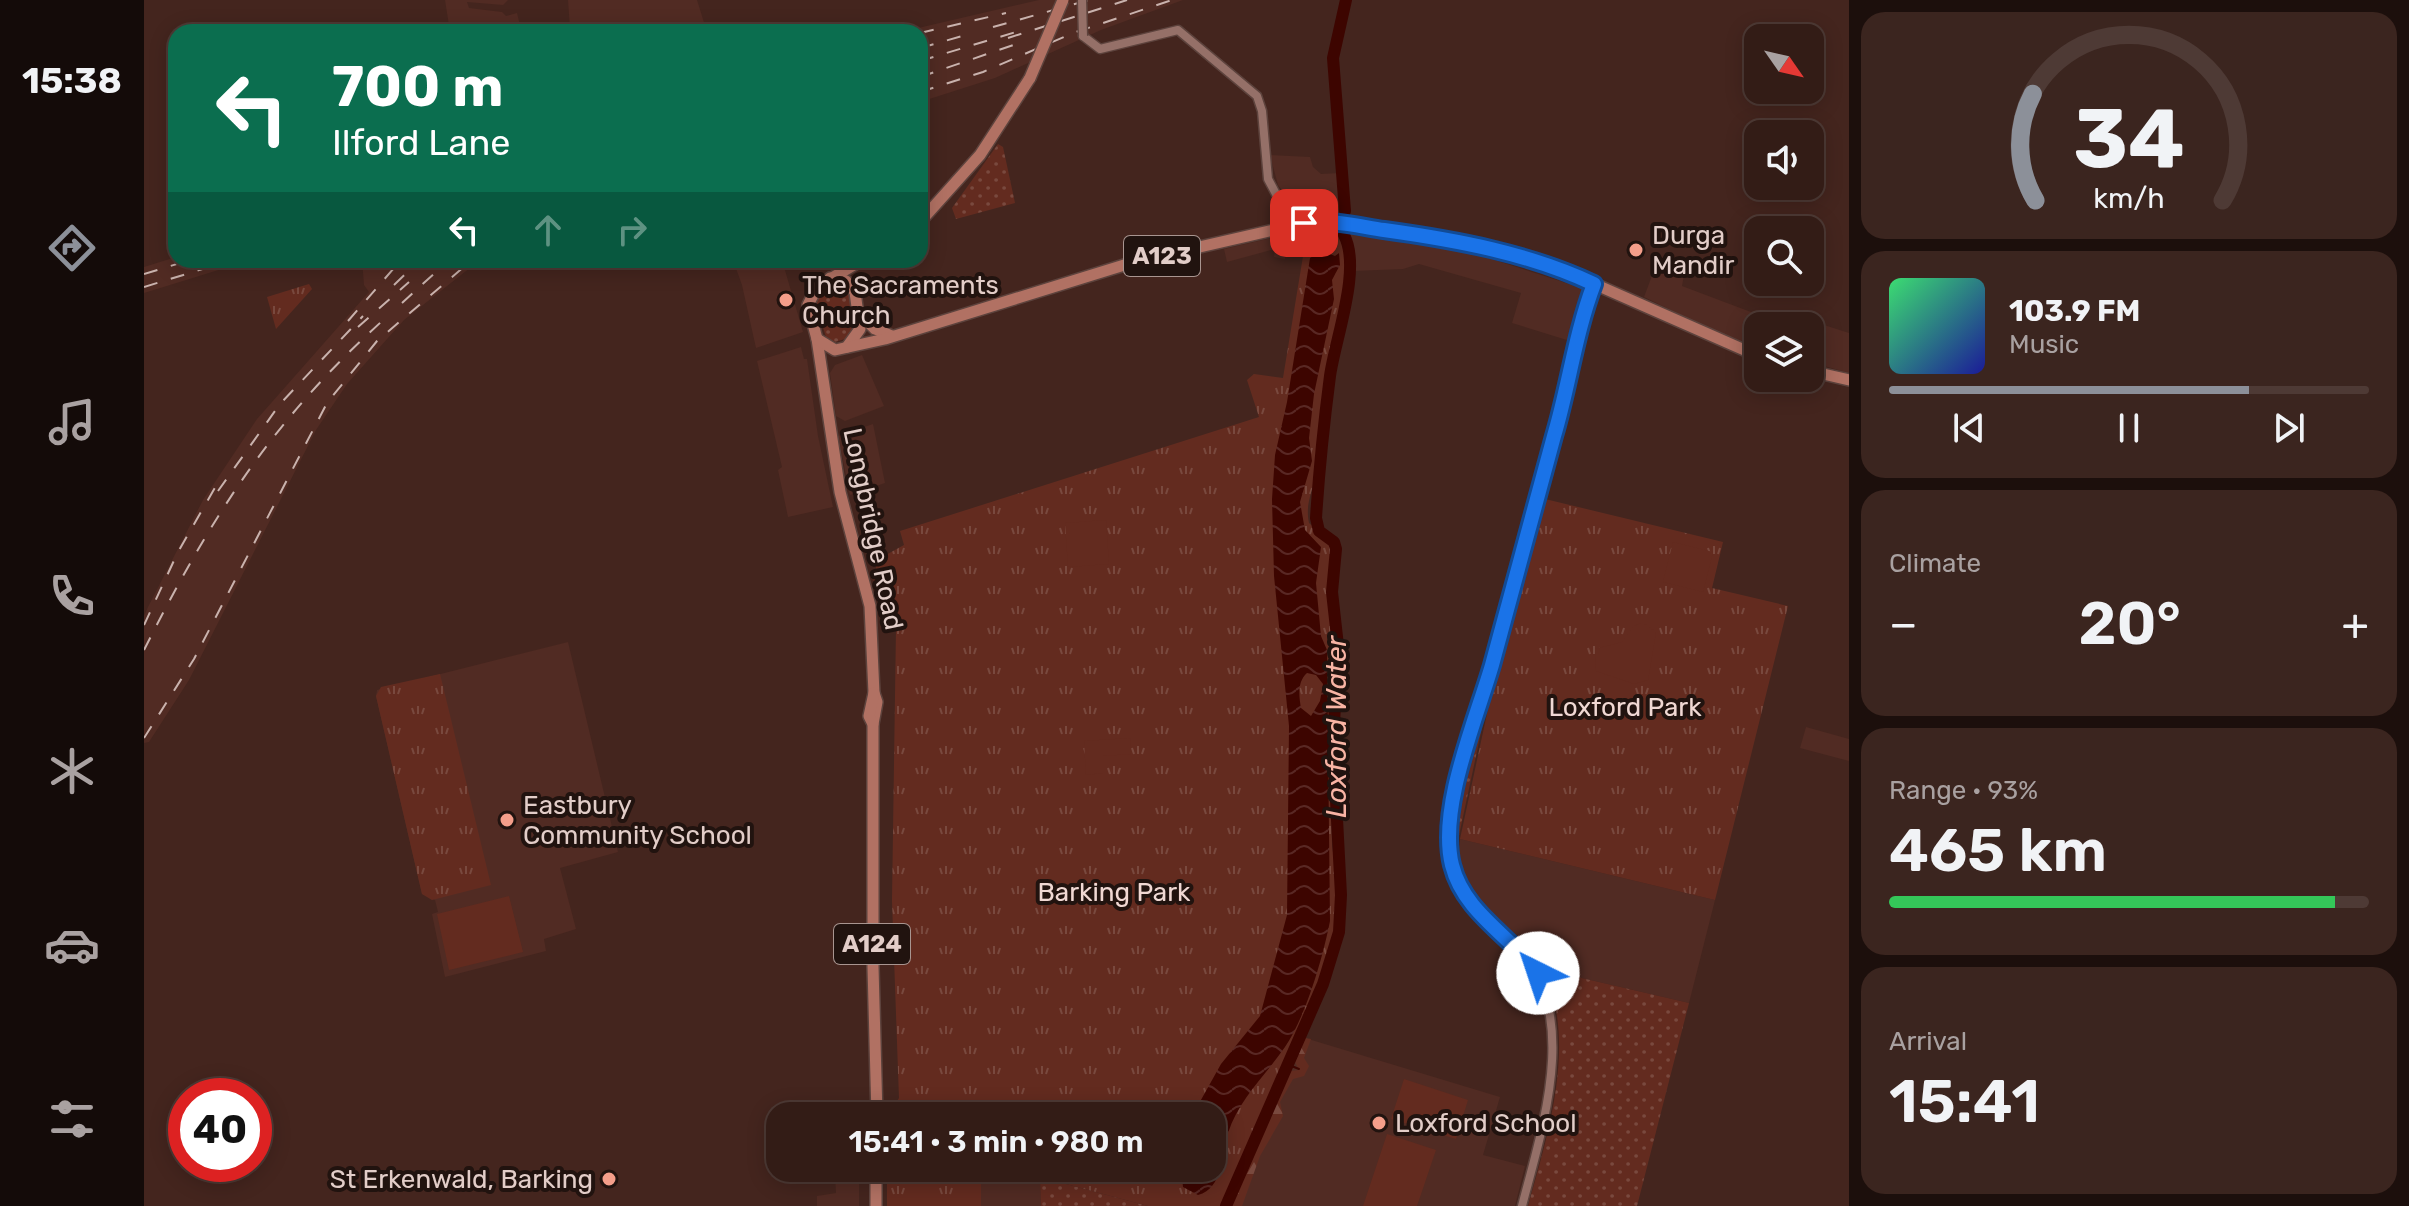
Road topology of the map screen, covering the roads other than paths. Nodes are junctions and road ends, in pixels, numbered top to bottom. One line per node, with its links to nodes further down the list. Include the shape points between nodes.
1 (1063, 0): 3 (main road, bridge, via 1030,78 980,155)
2 (1082, 0): 4 (street, bridge, via 1083,36 1100,49 1178,30 1252,89 1260,101 1268,179)
3 (928, 213)
4 (1304, 223): 8 (main road, A123, via 1347,224 1506,252); 10 (main road, A123, via 1134,262)
5 (848, 268): 7 (main road)
6 (859, 268): 9 (main road)
7 (830, 278): 9 (main road, via 846,281); 11 (main road, via 808,302)
8 (1594, 284): 13 (main road, A123); 20 (street, via 1507,612 1466,742 1450,845 1462,891 1530,963 1548,1003 1548,1091)
9 (857, 303): 10 (main road, via 866,322 880,332); 12 (main road, via 859,332)
10 (904, 334): 12 (main road, A123)
11 (817, 339): 12 (main road, via 825,347); 15 (main road, Longbridge Road / A124)
12 (842, 349): 15 (main road, via 824,364)
13 (1744, 350)
14 (1824, 374): 16 (main road)
15 (821, 375): 17 (main road, Longbridge Road / A124, via 840,492 870,606 877,702)
16 (1849, 380)
17 (877, 1102)
18 (876, 1182): 19 (main road)
19 (876, 1206)
20 (1522, 1206)

